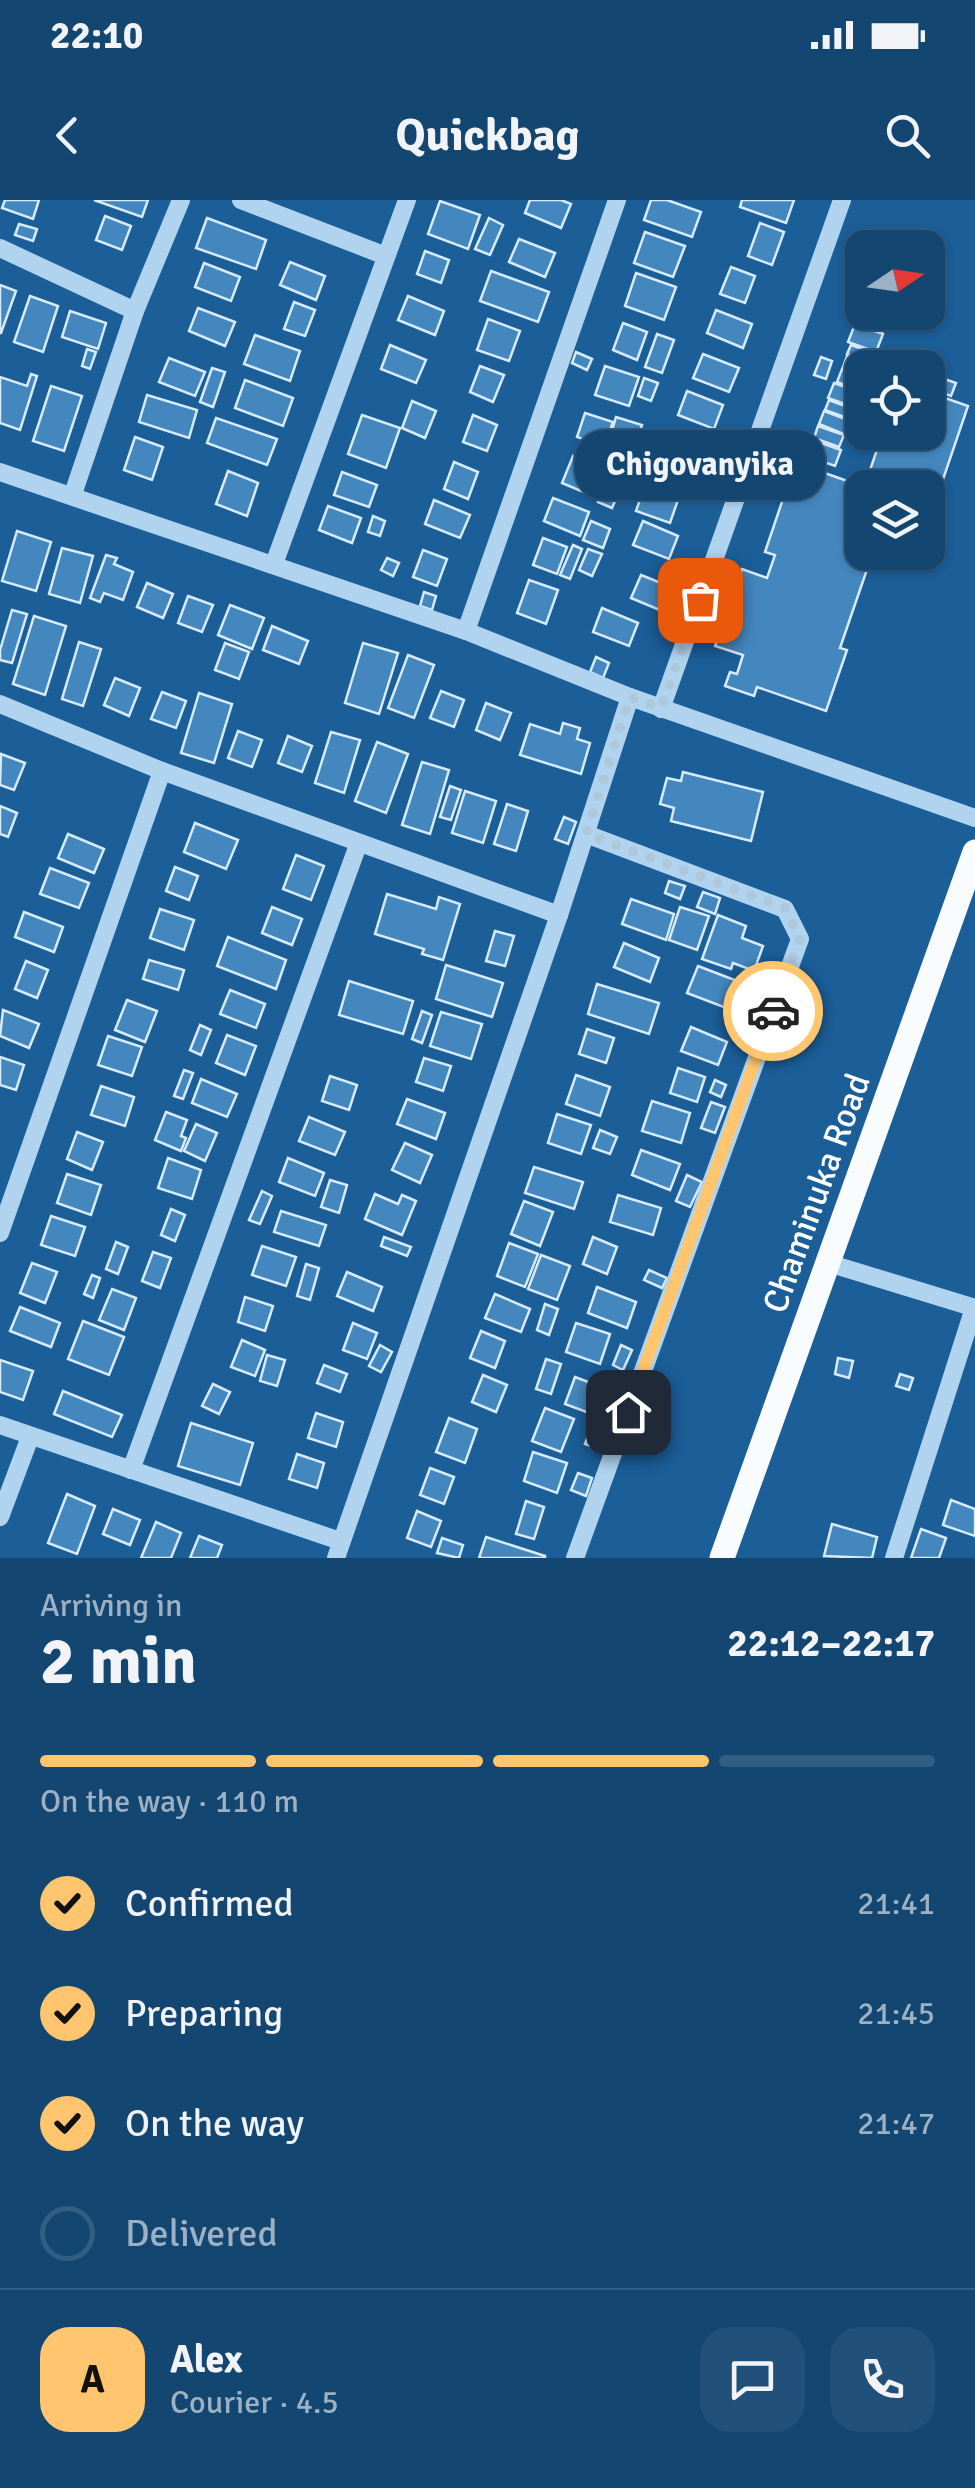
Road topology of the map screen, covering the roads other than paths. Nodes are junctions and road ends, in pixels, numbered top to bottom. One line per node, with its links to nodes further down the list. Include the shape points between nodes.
1 (181, 200): 8 (street)
2 (241, 200): 7 (street)
3 (407, 200): 7 (street)
4 (618, 200): 12 (street)
5 (842, 200): 15 (street)
6 (0, 248): 8 (street)
7 (386, 256): 11 (street)
8 (135, 311): 10 (street)
9 (0, 472): 10 (street)
10 (73, 494): 11 (street)
11 (274, 564): 12 (street)
12 (466, 631): 13 (street)
13 (630, 697): 15 (street); 18 (street)
14 (0, 704): 16 (street)
15 (661, 708): 17 (street)
16 (162, 771): 19 (street); 22 (street)
17 (975, 818)
18 (586, 834): 21 (street); 30 (street, via 785,908 800,939)
19 (358, 845): 21 (street); 27 (street)
20 (975, 852): 23 (main road, Chaminuka Road)
21 (559, 915): 29 (street)
22 (0, 1233)
23 (828, 1263): 24 (street); 31 (main road, Chaminuka Road)
24 (975, 1308): 32 (street)
25 (0, 1425): 26 (street)
26 (30, 1437): 27 (street); 28 (street)
27 (131, 1470): 29 (street)
28 (0, 1518)
29 (338, 1550)
30 (576, 1558)
31 (722, 1558)
32 (894, 1558)

